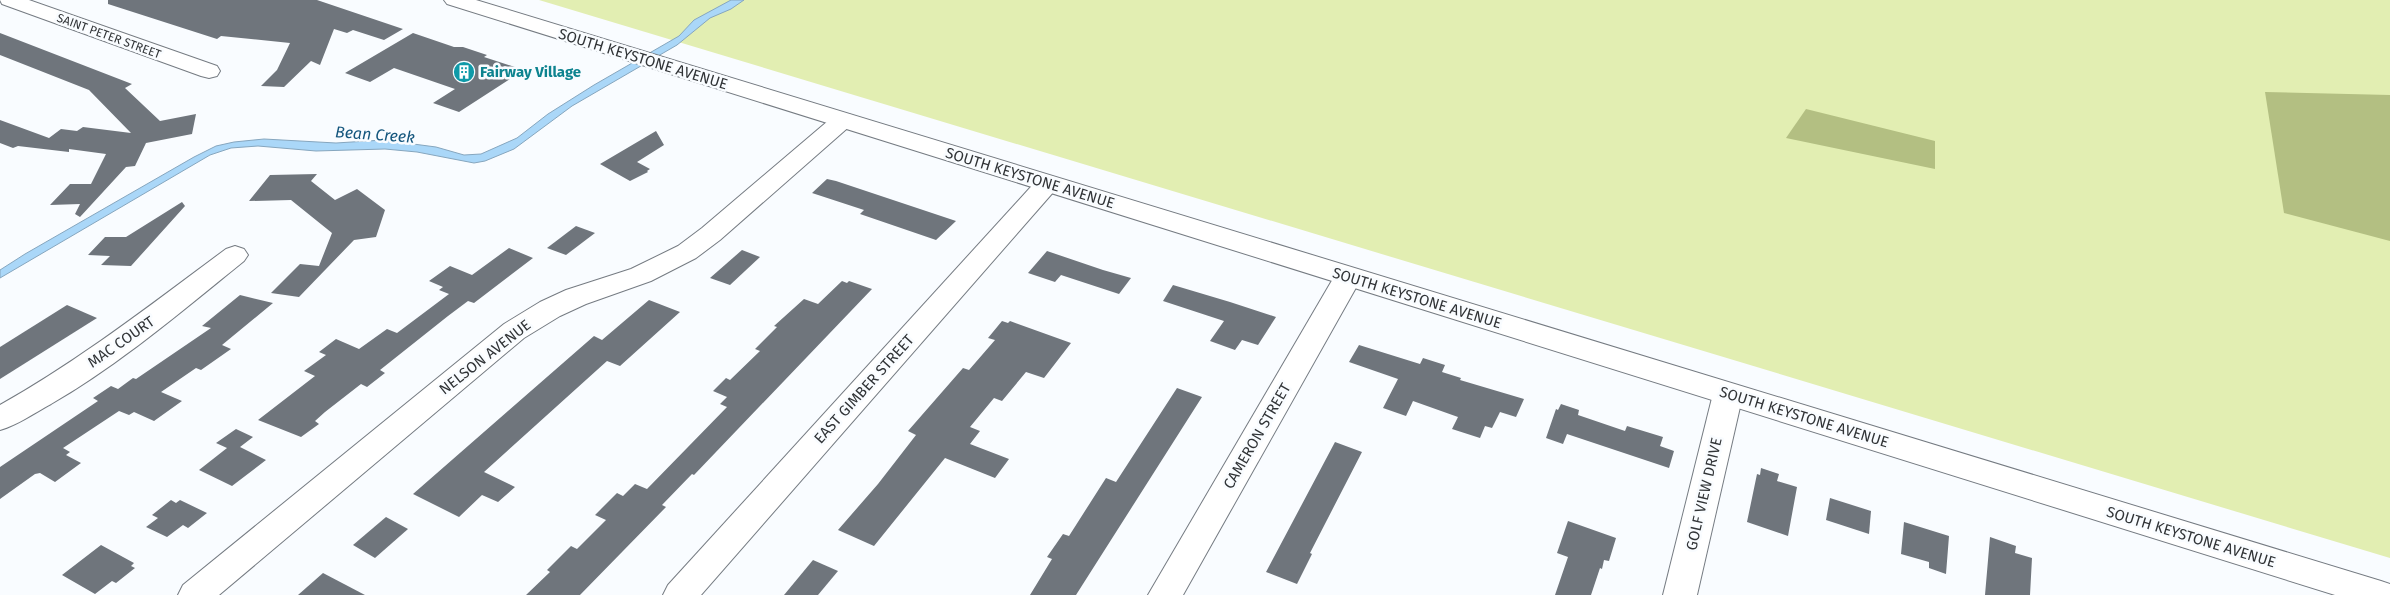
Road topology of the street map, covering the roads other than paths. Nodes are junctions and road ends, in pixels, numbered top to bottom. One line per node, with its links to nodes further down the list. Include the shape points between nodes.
1 (9, 0): 3 (street, SAINT PETER STREET)
2 (454, 0): 4 (street, SOUTH KEYSTONE AVENUE)
3 (208, 71)
4 (843, 120): 5 (street, SOUTH KEYSTONE AVENUE); 10 (street, NELSON AVENUE, via 687,252 640,275 550,309 514,332)
5 (1047, 184): 7 (street, SOUTH KEYSTONE AVENUE); 11 (street, EAST GIMBER STREET)
6 (235, 255): 9 (street, MAC COURT, via 121,343)
7 (1348, 276): 8 (street, SOUTH KEYSTONE AVENUE); 12 (street, CAMERON STREET)
8 (1728, 394): 13 (street, GOLF VIEW DRIVE); 14 (street, SOUTH KEYSTONE AVENUE)
9 (0, 419)
10 (195, 595)
11 (680, 595)
12 (1165, 595)
13 (1680, 595)
14 (2381, 595)

